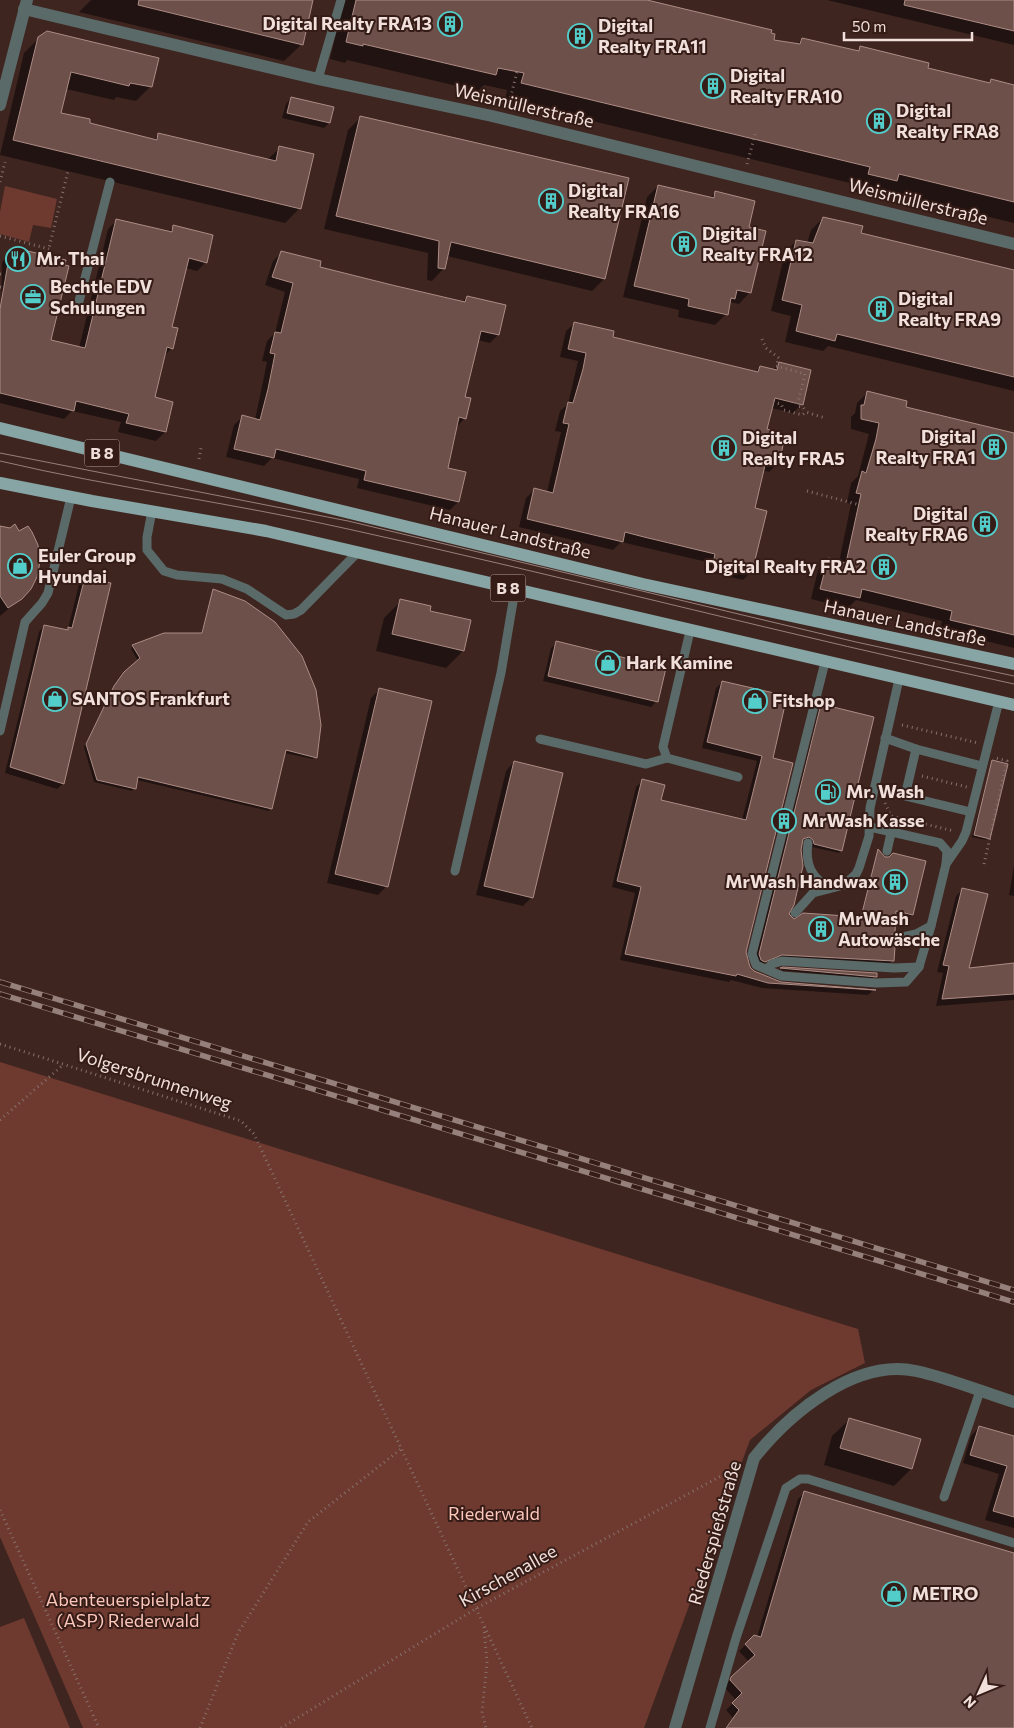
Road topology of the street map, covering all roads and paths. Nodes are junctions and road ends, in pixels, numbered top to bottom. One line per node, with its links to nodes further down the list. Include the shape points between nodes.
1 (341, 0): 4 (lane)
2 (26, 4): 4 (street, Weismüllerstraße); 5 (street)
3 (517, 72): 6 (path)
4 (318, 79): 6 (street, Weismüllerstraße)
5 (1, 99)
6 (504, 119): 10 (street, Weismüllerstraße)
7 (756, 131): 10 (path)
8 (5, 162): 11 (path)
9 (68, 171): 15 (path)
10 (745, 177): 14 (street, Weismüllerstraße)
11 (0, 182)
12 (110, 182): 21 (lane)
13 (0, 236): 15 (path)
14 (1014, 244)
15 (49, 249): 16 (path)
16 (48, 256)
17 (0, 274): 18 (path)
18 (5, 275)
19 (0, 287): 20 (path)
20 (5, 288)
21 (77, 309)
22 (762, 338): 24 (path, via 766,348 779,358 776,366 806,374 797,406)
23 (773, 402): 24 (path, via 781,404 784,410 802,415)
24 (806, 412): 25 (path)
25 (825, 418)
26 (0, 428): 28 (main road, Hanauer Landstraße / B 8)
27 (0, 436): 28 (main road)
28 (31, 436): 40 (main road, Hanauer Landstraße / B 8, via 653,586)
29 (201, 448): 30 (path)
30 (199, 459)
31 (0, 483): 33 (main road, B 8)
32 (807, 492): 34 (path)
33 (71, 497): 35 (main road, B 8); 44 (lane, via 48,593 25,622)
34 (860, 505)
35 (152, 511): 36 (main road, B 8, via 266,531); 36 (lane, via 147,550 164,571 222,579 248,589 286,615 301,610)
36 (357, 553): 37 (main road, B 8)
37 (515, 590): 38 (main road, B 8); 63 (lane, via 501,672)
38 (690, 631): 39 (main road, B 8); 50 (lane, via 663,747)
39 (825, 662): 41 (main road, B 8); 69 (lane, via 752,954 756,965)
40 (1014, 664)
41 (899, 679): 42 (main road, B 8); 46 (lane)
42 (999, 702): 43 (main road, B 8); 52 (lane)
43 (1014, 705)
44 (0, 731)
45 (901, 731): 48 (path, via 902,724)
46 (885, 738): 49 (lane); 57 (lane, via 870,808)
47 (540, 739): 50 (lane, via 646,764)
48 (980, 744)
49 (916, 749): 52 (lane); 56 (lane, via 905,796)
50 (667, 758): 54 (lane)
51 (993, 758): 62 (path, via 1007,761)
52 (982, 766): 56 (lane)
53 (919, 775): 55 (path)
54 (738, 777)
55 (967, 787)
56 (971, 812): 61 (lane, via 962,841)
57 (870, 827): 58 (lane); 64 (lane, via 856,874 844,885)
58 (891, 833): 60 (lane); 61 (lane, via 940,843 947,851)
59 (808, 843): 64 (lane, via 806,855 810,868 818,880)
60 (887, 851)
61 (946, 864): 66 (lane)
62 (984, 864)
63 (454, 871)
64 (830, 887): 65 (lane, via 813,893)
65 (795, 913)
66 (931, 926): 67 (lane); 68 (lane)
67 (894, 939)
68 (919, 967): 69 (lane, via 782,961); 69 (lane, via 906,982 895,983 782,976)
69 (768, 969)
70 (0, 1044): 71 (path)
71 (64, 1064): 72 (path, Volgersbrunnenweg); 75 (path, Volgersbrunnenweg, via 241,1121 254,1134)
72 (0, 1120)
73 (980, 1391): 74 (street, Riederspießstraße); 76 (street, Riederspießstraße, via 914,1371 877,1372 854,1379 820,1397 772,1436); 77 (lane)
74 (1014, 1402)
75 (401, 1449): 80 (path); 83 (path, via 308,1522 238,1633)
76 (754, 1458): 80 (path, Kirschenallee); 87 (street, Riederspießstraße)
77 (944, 1497)
78 (0, 1510): 82 (path)
79 (1014, 1543): 88 (lane, via 808,1479 792,1482 786,1488)
80 (477, 1608): 81 (path); 84 (path, Kirschenallee)
81 (484, 1624): 85 (path, via 487,1663 482,1713); 86 (path)
82 (99, 1728)
83 (200, 1728)
84 (281, 1728)
85 (486, 1728)
86 (532, 1728)
87 (676, 1728)
88 (710, 1728)

